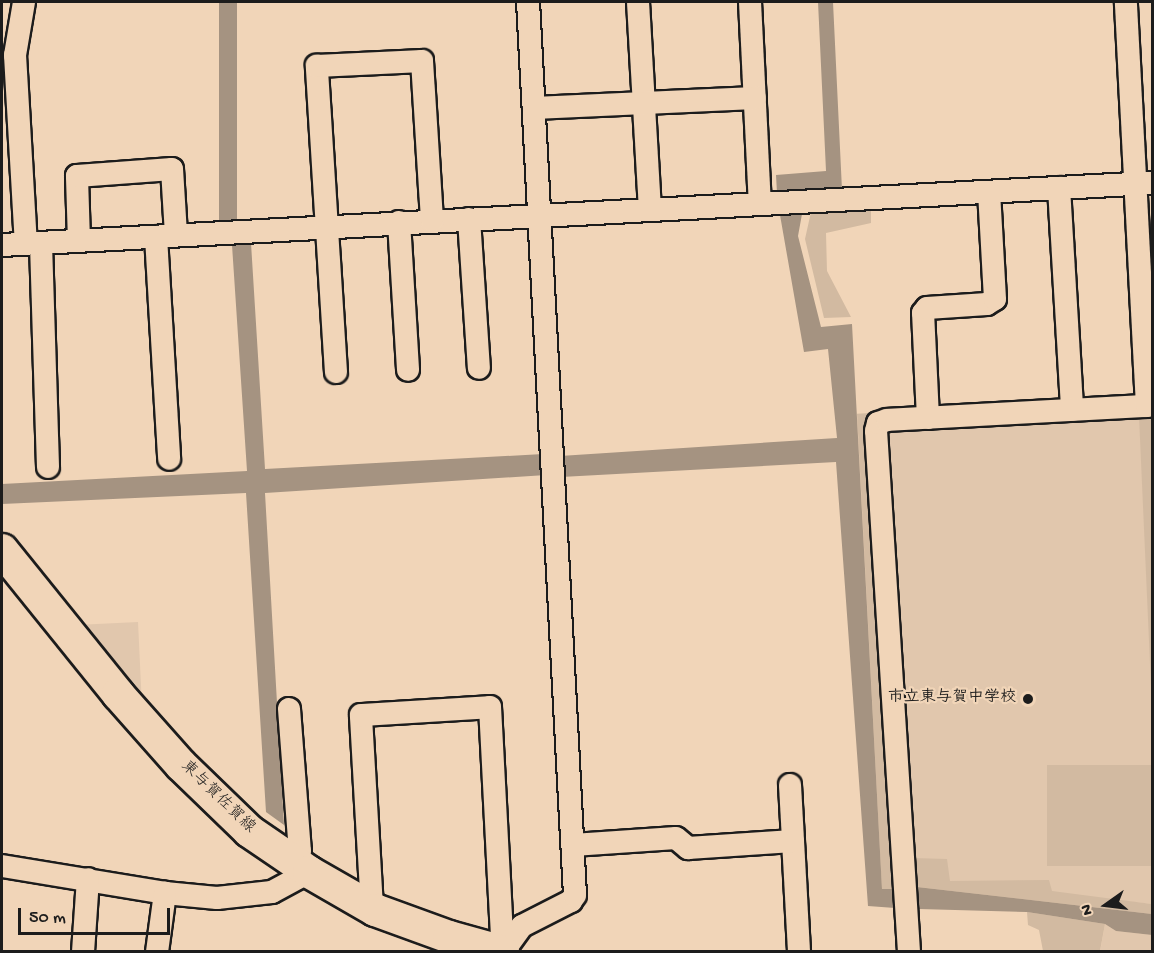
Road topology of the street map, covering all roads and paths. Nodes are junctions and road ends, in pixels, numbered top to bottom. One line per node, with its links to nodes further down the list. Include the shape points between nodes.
1 (24, 2): 21 (street, via 15,55)
2 (528, 2): 8 (street)
3 (638, 2): 7 (street)
4 (750, 2): 6 (street)
5 (1126, 2): 9 (street)
6 (755, 98): 7 (street); 12 (street)
7 (644, 103): 8 (street); 13 (street)
8 (534, 108): 14 (street)
9 (1144, 183): 10 (street); 23 (street)
10 (1059, 188): 11 (street); 28 (street)
11 (989, 192): 12 (street); 29 (street, via 995,299 987,304 927,308 923,313)
12 (760, 203): 13 (street)
13 (650, 210): 14 (street)
14 (540, 215): 15 (street); 36 (street)
15 (469, 219): 16 (street); 24 (street)
16 (432, 221): 17 (street); 18 (street, via 422,61 317,66)
17 (399, 222): 18 (street); 25 (street)
18 (326, 226): 19 (street); 26 (street)
19 (166, 236): 20 (street); 20 (street, via 172,169 77,176); 30 (street)
20 (79, 241): 21 (street)
21 (34, 244): 22 (street); 31 (street)
22 (2, 245)
23 (1147, 297): 27 (street)
24 (479, 368)
25 (408, 370)
26 (336, 372)
27 (1150, 406): 28 (street)
28 (1072, 410): 29 (street)
29 (928, 418): 47 (street, via 887,420 878,423 876,431)
30 (169, 459)
31 (48, 467)
32 (2, 550): 38 (main road, 東与賀佐賀線, via 181,765 249,831)
33 (289, 709): 38 (street)
34 (790, 785): 35 (street)
35 (793, 841): 36 (street, via 688,848 676,838); 46 (street)
36 (573, 845): 41 (street, via 576,895 522,926 503,951 490,706 362,715)
37 (2, 866): 39 (street)
38 (302, 867): 40 (street, via 272,892 217,898); 41 (main road, 東与賀佐賀線)
39 (88, 879): 40 (street); 43 (street)
40 (165, 893): 44 (street)
41 (372, 908): 42 (main road, 東与賀佐賀線)
42 (451, 944): 45 (main road, 東与賀佐賀線)
43 (83, 951)
44 (157, 951)
45 (503, 951)
46 (799, 951)
47 (909, 951)

